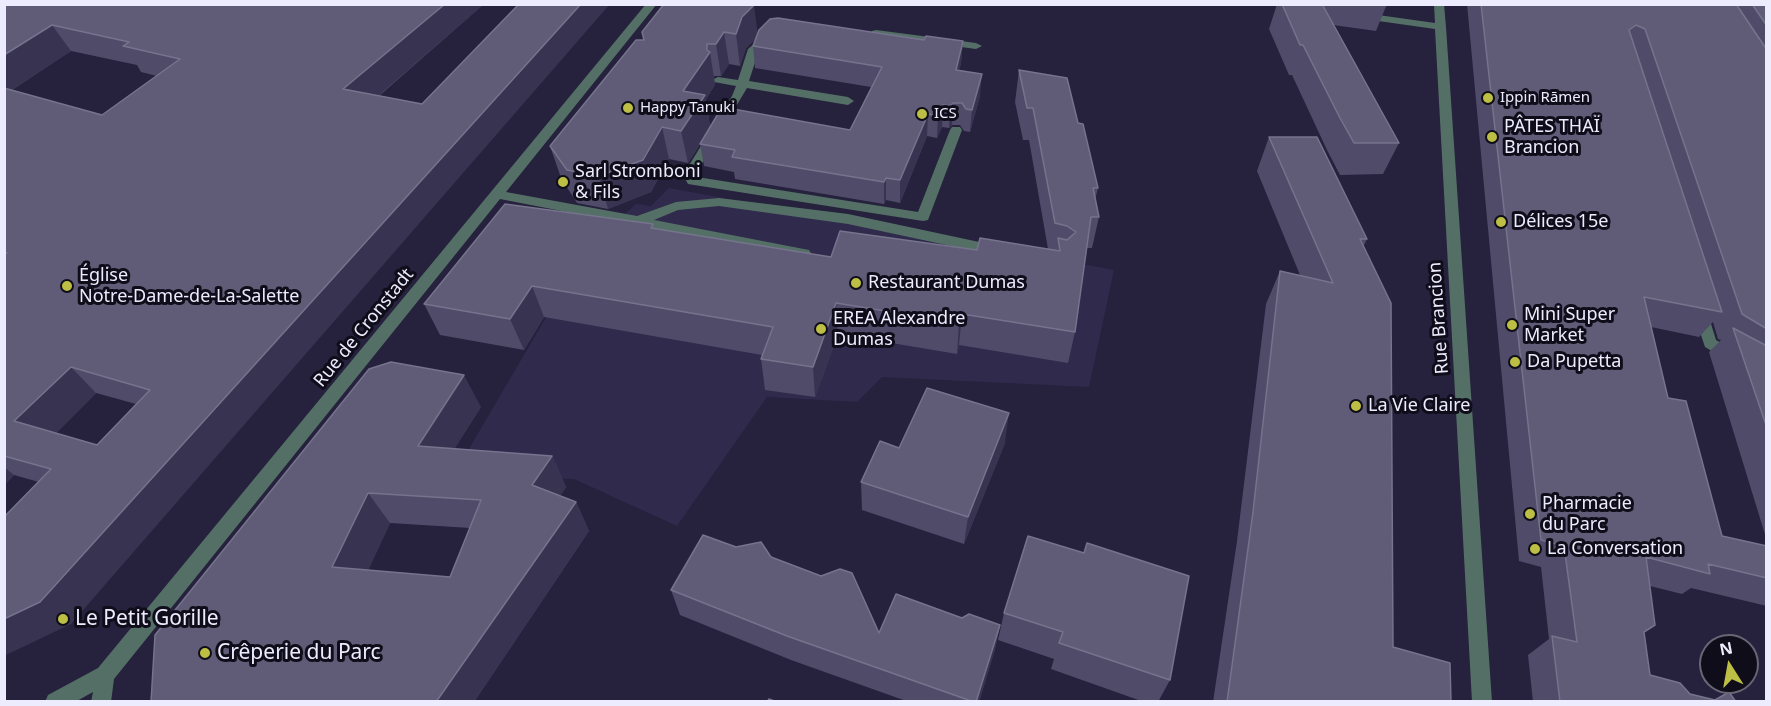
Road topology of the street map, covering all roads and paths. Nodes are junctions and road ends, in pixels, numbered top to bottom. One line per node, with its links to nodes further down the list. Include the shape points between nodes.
1 (652, 4): 12 (street, Rue de Cronstadt, via 610,63)
2 (1439, 4): 4 (street, Rue Brancion)
3 (1355, 14): 4 (street)
4 (1441, 27): 21 (street, Rue Brancion)
5 (863, 32): 7 (street)
6 (776, 33): 9 (street, via 754,49)
7 (976, 46)
8 (718, 80): 9 (street)
9 (743, 83): 10 (street); 11 (street, via 689,175 693,181 922,217)
10 (848, 101)
11 (956, 130)
12 (497, 194): 13 (street); 18 (street, Rue de Cronstadt)
13 (640, 220): 14 (street); 15 (street, via 676,206 719,202 848,219)
14 (806, 254)
15 (1015, 254)
16 (1696, 298): 17 (street, via 1710,343)
17 (1767, 377)
18 (105, 675): 19 (street); 20 (street)
19 (55, 702)
20 (101, 702)
21 (1482, 702)

